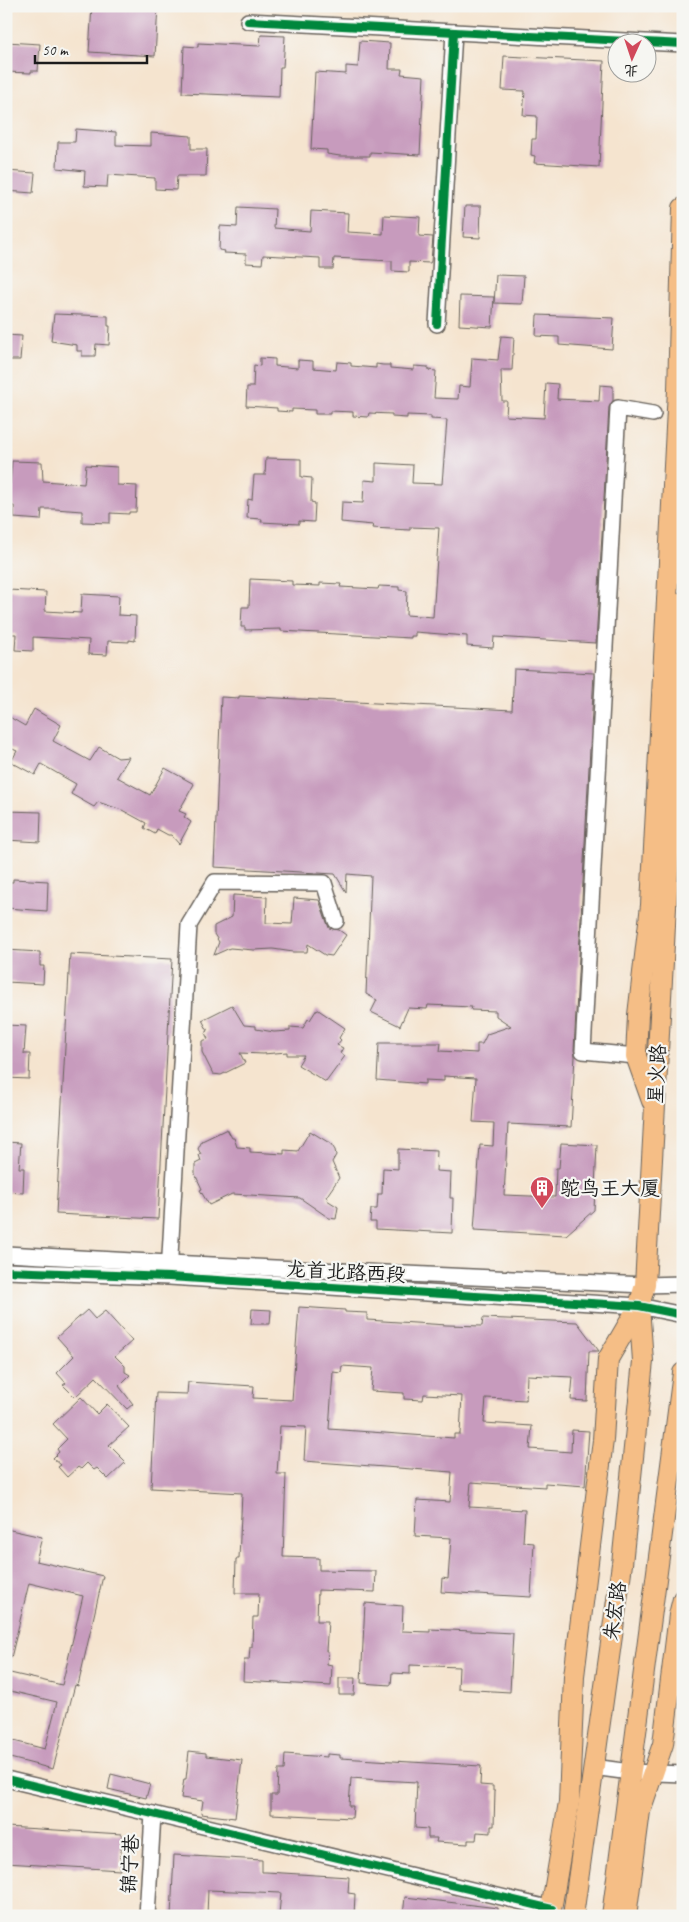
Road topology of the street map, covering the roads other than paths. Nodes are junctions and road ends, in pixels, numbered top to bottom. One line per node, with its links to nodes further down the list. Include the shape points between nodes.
1 (248, 22): 2 (street)
2 (454, 32): 3 (street); 5 (street)
3 (683, 44)
4 (683, 208): 6 (main road, via 679,303)
5 (437, 324)
6 (681, 353): 10 (main road, via 651,905)
7 (653, 414): 10 (street, via 618,408 584,1051)
8 (683, 602): 11 (main road, 星火路)
9 (336, 921): 13 (street, via 324,882 215,882 189,926)
10 (636, 1056): 11 (main road)
11 (655, 1109): 16 (main road, 星火路)
12 (6, 1254): 13 (street, 龙首北路西段)
13 (169, 1270): 14 (street, 龙首北路西段); 16 (street, 龙首北路西段); 17 (street, 龙首北路西段)
14 (6, 1271)
15 (683, 1284): 16 (street, 龙首北路西段)
16 (645, 1285): 17 (main road, 星火路)
17 (639, 1306): 18 (street, 龙首北路西段); 21 (main road, via 608,1359 602,1457 574,1676); 22 (main road, 朱宏路, via 643,1361 622,1564)
18 (683, 1315)
19 (683, 1373): 23 (main road, 朱宏路)
20 (683, 1599): 24 (main road, via 663,1744)
21 (571, 1748): 28 (main road); 29 (main road, via 569,1802)
22 (593, 1767): 23 (street); 28 (main road, 朱宏路)
23 (630, 1772): 24 (street); 32 (main road, 朱宏路)
24 (653, 1772): 25 (street); 33 (main road, via 640,1811)
25 (683, 1774)
26 (6, 1779): 27 (street)
27 (153, 1814): 29 (street); 30 (street, 锦宁巷)
28 (585, 1827): 31 (main road, 朱宏路)
29 (551, 1912)
30 (147, 1916)
31 (573, 1916)
32 (612, 1916)
33 (626, 1916)

